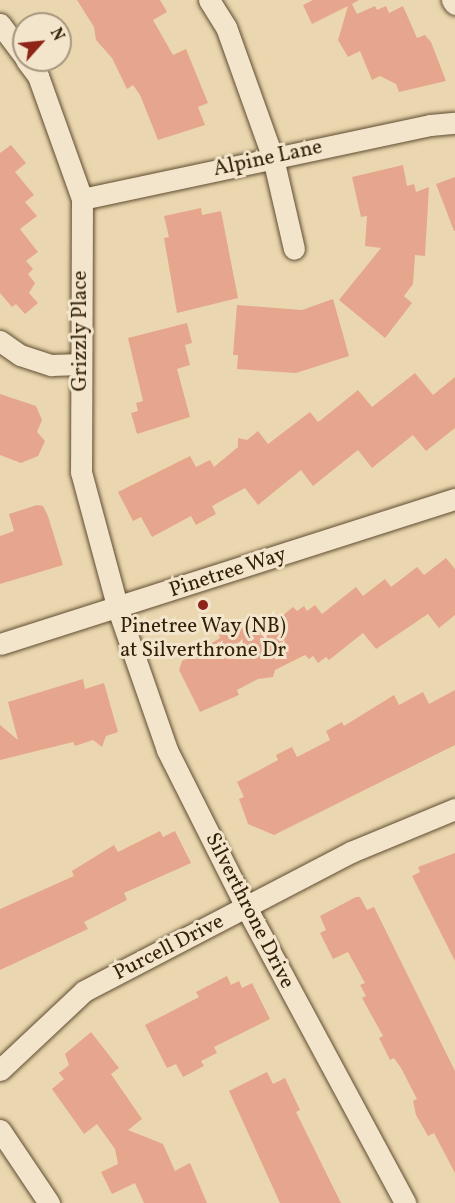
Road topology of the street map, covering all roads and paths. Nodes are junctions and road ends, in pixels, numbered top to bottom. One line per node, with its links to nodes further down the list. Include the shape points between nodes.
1 (209, 0): 8 (street, via 226,27)
2 (452, 0): 3 (street)
3 (455, 4)
4 (0, 24): 5 (street, Grizzly Place)
5 (12, 40)
6 (35, 72): 9 (street, Grizzly Place)
7 (455, 123): 8 (street, Alpine Lane)
8 (273, 158): 9 (street, Alpine Lane); 10 (street)
9 (82, 199): 12 (street, Grizzly Place)
10 (294, 249)
11 (0, 341): 12 (street, via 20,355 51,365)
12 (81, 364): 14 (street, Grizzly Place, via 81,472)
13 (455, 499): 14 (street, Pinetree Way)
14 (118, 609): 15 (street, Pinetree Way); 17 (street, Silverthrone Drive, via 167,750)
15 (0, 644)
16 (455, 809): 17 (street, Purcell Drive, via 351,852)
17 (247, 909): 18 (street, Purcell Drive, via 84,991); 21 (street, Silverthrone Drive)
18 (0, 1070)
19 (0, 1130): 20 (street)
20 (49, 1203)
21 (405, 1203)

